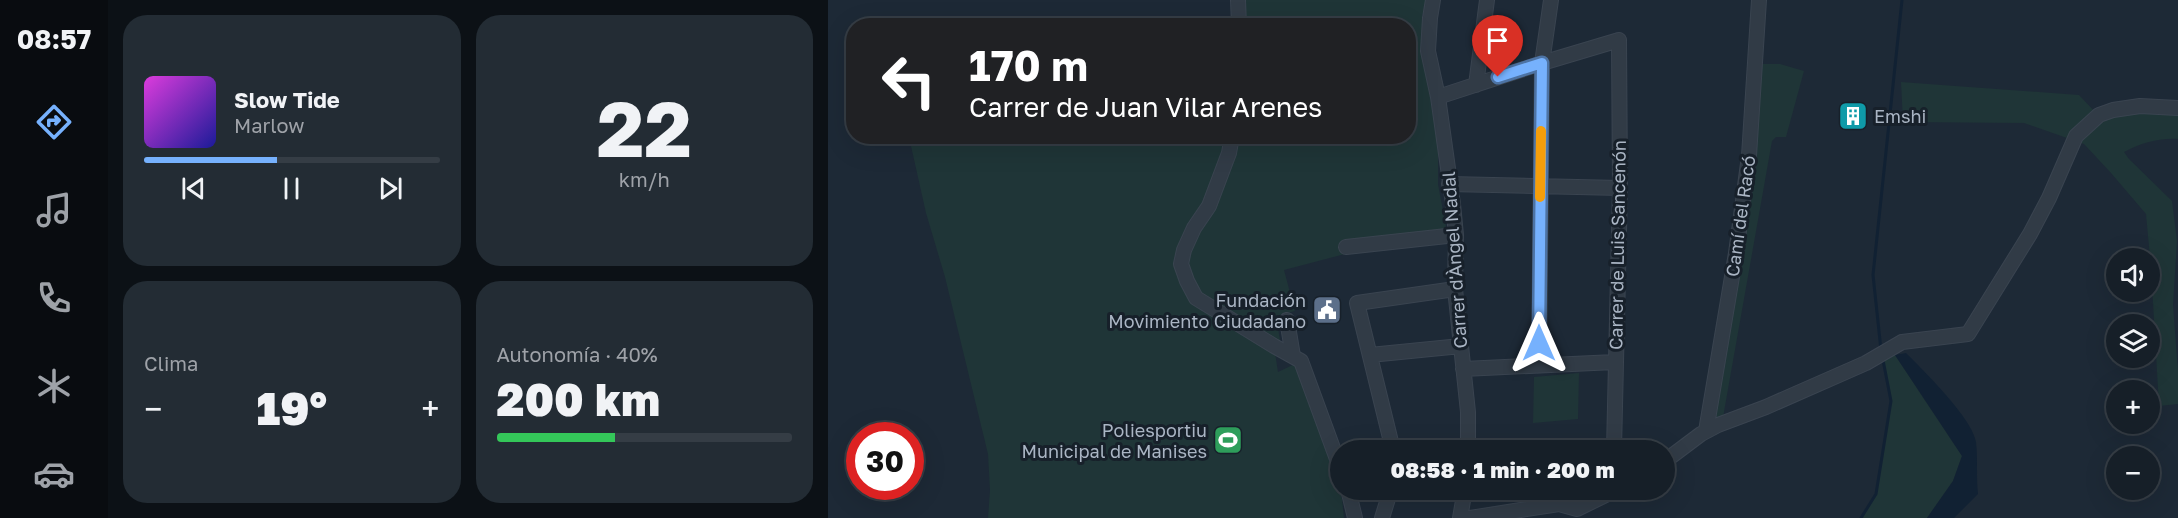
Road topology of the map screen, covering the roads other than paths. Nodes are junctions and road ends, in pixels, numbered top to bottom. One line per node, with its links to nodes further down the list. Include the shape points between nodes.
1 (1238, 0): 6 (street)
2 (1433, 0): 9 (street, Carrer d'Àngel Nadal, via 1428,51)
3 (1487, 0): 8 (street)
4 (1551, 0): 7 (street)
5 (1759, 0): 25 (street, Camí del Racó, via 1749,156)
6 (1239, 18)
7 (1542, 63): 8 (street); 13 (street); 14 (street, Carrer de Luis Sancenón, via 1619,40)
8 (1476, 84): 9 (street)
9 (1438, 97): 12 (street, Carrer d'Àngel Nadal)
10 (2178, 108): 25 (street, via 2140,106 2098,115 2076,136 2030,234 1968,334 1902,342 1866,363)
11 (1231, 144): 21 (street, via 1209,206 1194,228 1181,264 1196,298)
12 (1449, 184): 13 (street); 15 (street, Carrer d'Àngel Nadal)
13 (1540, 186): 14 (street); 23 (street)
14 (1620, 188): 22 (street, Carrer de Luis Sancenón)
15 (1456, 235): 16 (street); 17 (street, Carrer d'Àngel Nadal)
16 (1347, 247)
17 (1455, 290): 19 (street, Carrer d'Àngel Nadal); 20 (street, via 1357,303)
18 (1287, 320): 21 (street)
19 (1461, 346): 20 (street); 24 (street, Carrer d'Àngel Nadal)
20 (1370, 355): 26 (street)
21 (1297, 358): 29 (street)
22 (1615, 362): 23 (street); 28 (street, Carrer de Luis Sancenón)
23 (1539, 365): 24 (street)
24 (1463, 369): 27 (street, Carrer d'Àngel Nadal)
25 (1706, 431): 30 (street)
26 (1391, 440)
27 (1468, 440)
28 (1614, 440)
29 (1330, 442)
30 (1675, 454)
31 (1351, 500): 36 (street)
32 (1388, 500): 37 (street)
33 (1463, 500): 38 (street)
34 (1598, 500): 35 (street)
35 (1576, 513): 39 (street, via 1559,504)
36 (1355, 518)
37 (1382, 518)
38 (1460, 518)
39 (1470, 518)

